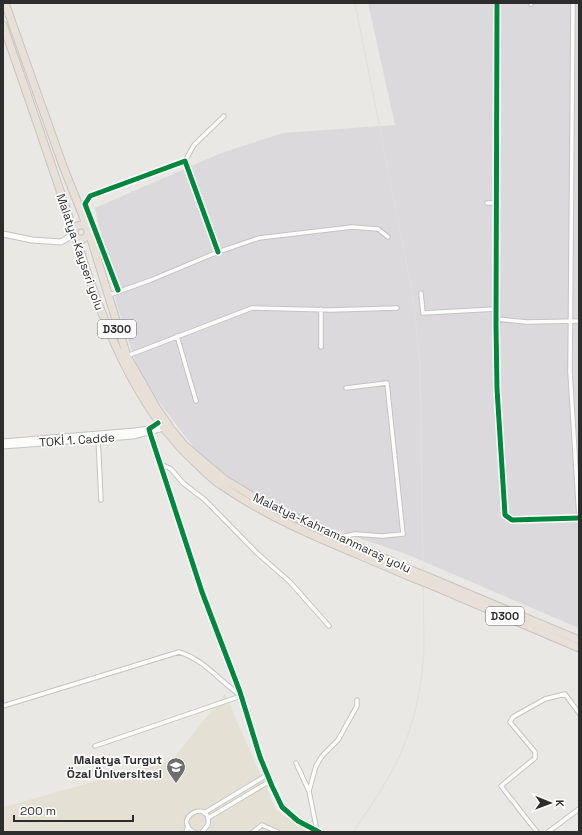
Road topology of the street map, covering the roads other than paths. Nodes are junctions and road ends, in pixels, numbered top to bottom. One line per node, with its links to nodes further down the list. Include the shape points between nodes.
1 (5, 3): 9 (highway, Malatya-Kahramanmaraş yolu / D300)
2 (497, 3): 8 (street)
3 (573, 3): 21 (street)
4 (3, 25): 11 (highway, Malatya-Kayseri yolu / D300)
5 (224, 116): 6 (street, via 194,145)
6 (185, 161): 13 (street); 14 (street, via 90,196 85,204)
7 (487, 203): 8 (street)
8 (497, 203): 18 (street)
9 (88, 229): 11 (highway, via 80,225); 11 (highway, via 88,236 84,239 77,238); 16 (highway, Malatya-Kahramanmaraş yolu / D300)
10 (3, 234): 11 (main road, via 61,242)
11 (74, 234): 28 (highway, Malatya-Kayseri yolu / D300, via 102,315 138,391)
12 (388, 237): 13 (street, via 378,229 340,228 259,238)
13 (218, 252): 14 (street, via 151,280)
14 (118, 290): 16 (street)
15 (421, 293): 18 (street, via 423,313)
16 (109, 295): 25 (highway, Malatya-Kahramanmaraş yolu / D300)
17 (397, 308): 19 (street)
18 (496, 309): 20 (street)
19 (321, 310): 23 (street, via 252,308); 24 (street)
20 (496, 319): 21 (street, via 527,322); 35 (street, via 504,515 512,520)
21 (570, 321): 22 (street); 35 (street, via 570,372)
22 (579, 321)
23 (177, 336): 25 (street); 27 (street)
24 (321, 347)
25 (127, 356): 36 (highway, Malatya-Kahramanmaraş yolu / D300, via 156,407 185,446 224,479 262,502)
26 (346, 388): 36 (street, via 387,383 402,534 355,534)
27 (196, 401)
28 (160, 426): 29 (main road); 37 (highway, Malatya-Kayseri yolu / D300, bridge, via 180,449 220,485 248,502 281,520 408,576)
29 (149, 431): 30 (main road, TOKİ 1. Cadde); 33 (street)
30 (98, 436): 31 (main road, TOKİ 1. Cadde); 32 (main road, TOKİ 1. Cadde); 34 (street)
31 (3, 442)
32 (3, 446)
33 (161, 464): 38 (street, via 171,469 183,483 205,500 257,553 290,582); 41 (street, via 202,592)
34 (101, 500)
35 (579, 518)
36 (338, 537): 37 (highway, Malatya-Kahramanmaraş yolu / D300, bridge)
37 (432, 582): 39 (highway, Malatya-Kahramanmaraş yolu / D300); 40 (highway, Malatya-Kayseri yolu / D300)
38 (329, 626)
39 (579, 640)
40 (579, 648)
41 (241, 696): 43 (street, via 202,663 179,652); 45 (street); 47 (street)
42 (357, 700): 49 (street, via 357,706 338,740 316,766)
43 (3, 706)
44 (579, 713): 60 (street, via 564,694 545,699 513,717 510,722 535,752 536,758 501,786)
45 (95, 746)
46 (296, 763): 49 (street)
47 (267, 775): 48 (street); 51 (street)
48 (270, 782): 52 (street); 59 (street, via 282,807 298,821)
49 (309, 791): 59 (street)
50 (579, 809): 61 (street)
51 (204, 812): 52 (street); 53 (street, via 190,814)
52 (208, 818): 56 (street, via 208,825)
53 (188, 826): 54 (street); 55 (street)
54 (186, 832)
55 (194, 832)
56 (202, 832)
57 (253, 832): 58 (street, via 262,825)
58 (278, 832)
59 (318, 832)
60 (537, 832)
61 (548, 832)

